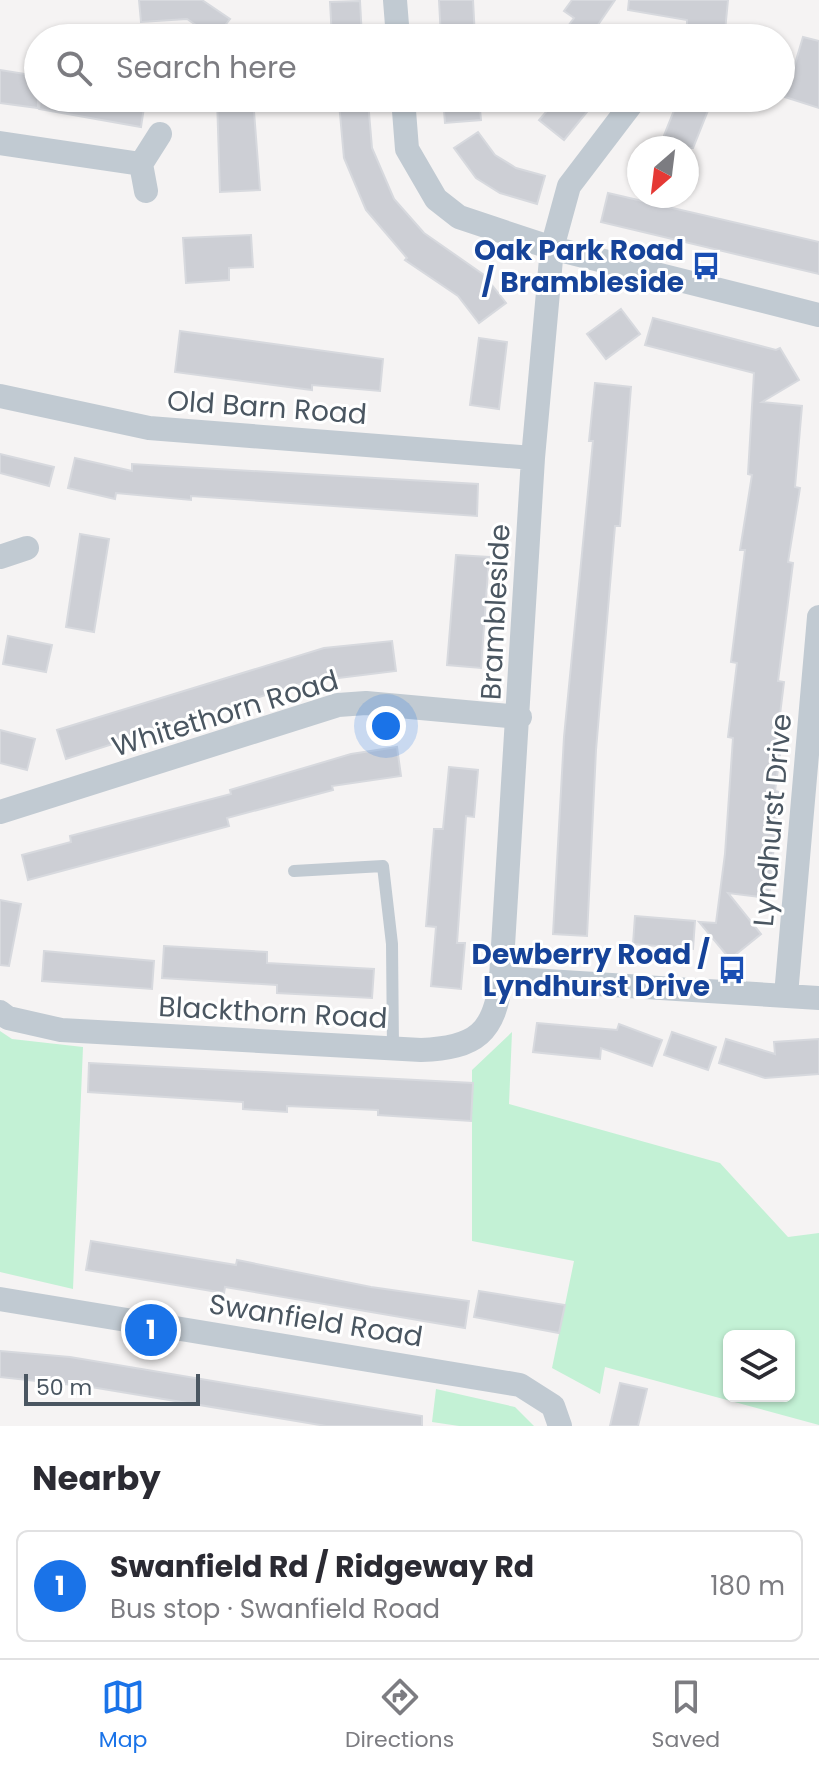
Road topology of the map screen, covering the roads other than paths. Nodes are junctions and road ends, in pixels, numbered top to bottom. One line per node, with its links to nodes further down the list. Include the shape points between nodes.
1 (395, 0): 2 (street)
2 (397, 24)
3 (404, 112): 9 (street, via 407,149 436,199 459,217)
4 (625, 112): 9 (street, Brambleside, via 569,186)
5 (160, 134): 7 (street)
6 (0, 143): 7 (street)
7 (141, 164): 8 (street)
8 (146, 191)
9 (552, 248): 10 (street); 12 (street, Brambleside)
10 (819, 315)
11 (0, 396): 12 (street, Old Barn Road, via 149,428)
12 (533, 458): 16 (street, Brambleside)
13 (27, 548): 14 (street)
14 (0, 557)
15 (819, 617): 20 (street, Lyndhurst Drive)
16 (520, 717): 17 (street, Whitethorn Road, via 338,705); 19 (street, Brambleside)
17 (0, 812)
18 (294, 871): 23 (lane, via 383,866 392,944)
19 (501, 978): 20 (street); 23 (street, Blackthorn Road, via 498,1008 486,1030 466,1043 447,1049)
20 (786, 995): 21 (street)
21 (819, 998)
22 (0, 1012): 23 (street, Blackthorn Road, via 61,1030)
23 (393, 1048)
24 (0, 1299): 25 (street, Swanfield Road, via 520,1385 553,1406)
25 (559, 1424)

